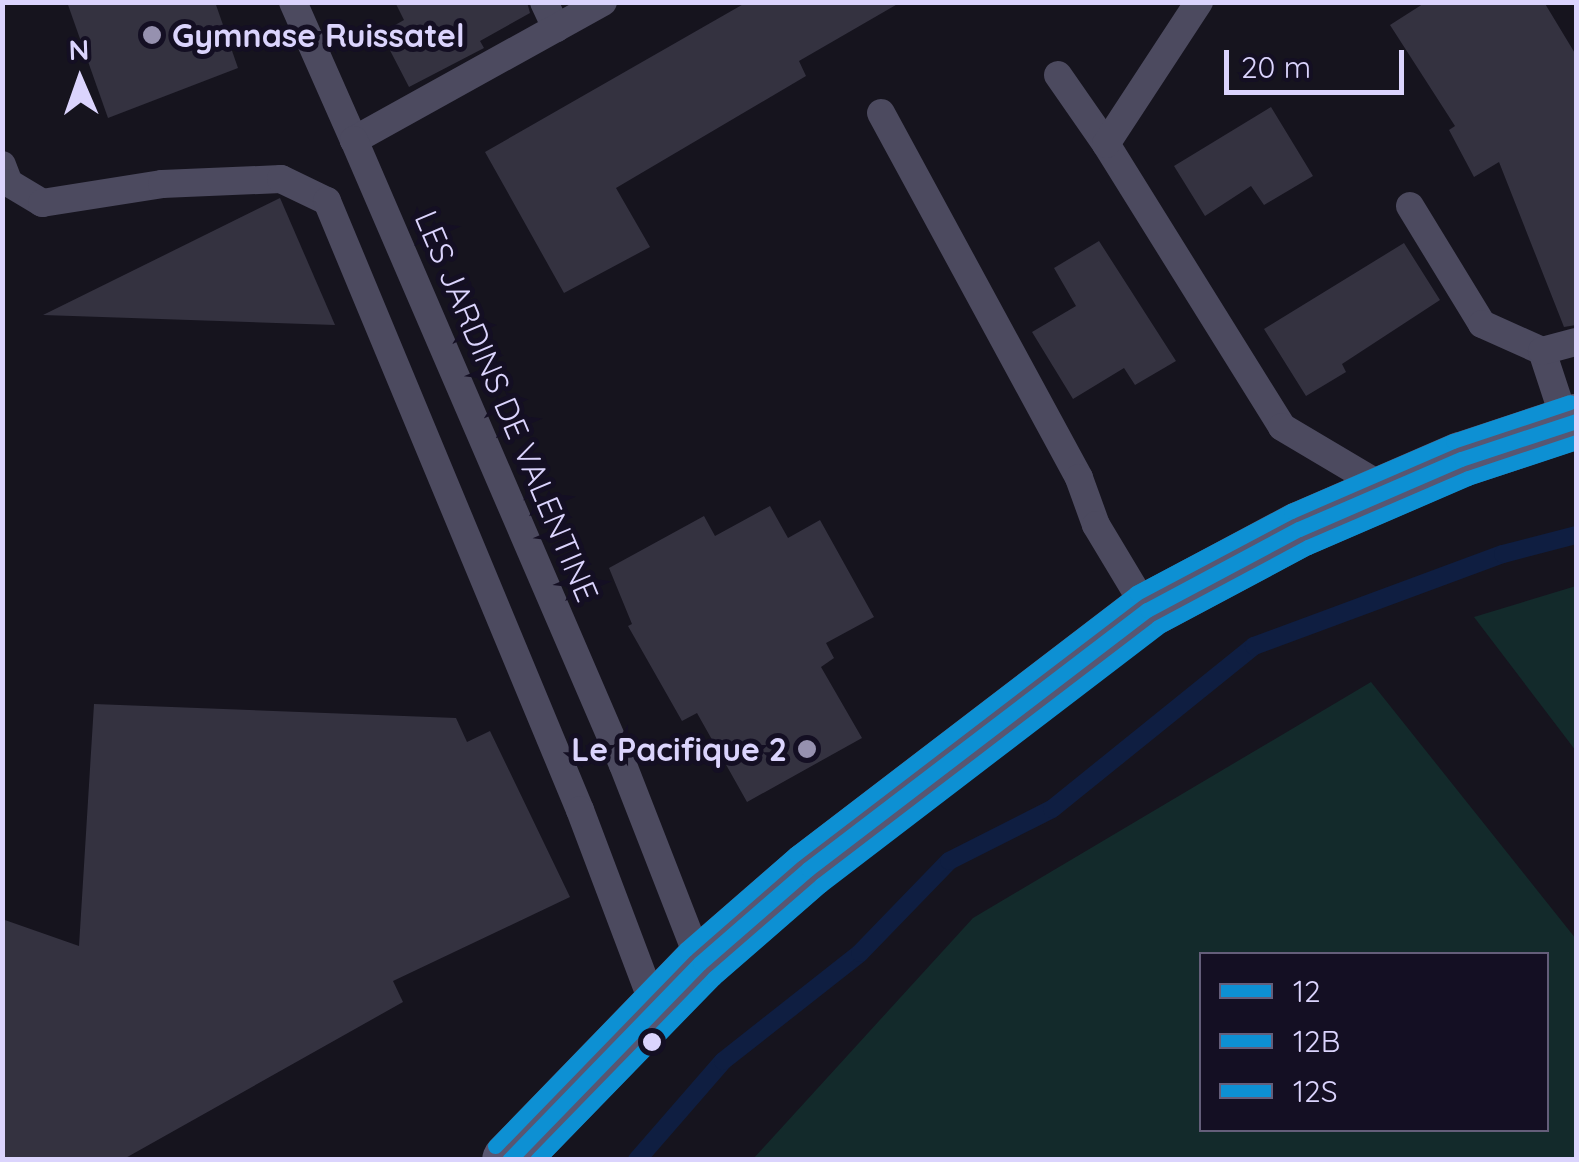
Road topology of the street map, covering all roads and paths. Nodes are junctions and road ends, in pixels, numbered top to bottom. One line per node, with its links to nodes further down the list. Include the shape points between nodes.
1 (293, 2): 7 (lane, LES JARDINS DE VALENTINE)
2 (603, 2): 4 (lane)
3 (1199, 2): 8 (lane)
4 (550, 15): 7 (lane)
5 (1058, 75): 8 (lane)
6 (881, 112): 15 (lane, via 1079,478 1096,525)
7 (354, 140): 16 (lane, LES JARDINS DE VALENTINE, via 623,766)
8 (1106, 144): 14 (lane, via 1282,427)
9 (2, 164): 17 (lane, via 9,183 42,203 162,184 282,179 328,201 573,792)
10 (1410, 206): 12 (lane, via 1482,324)
11 (1576, 342): 12 (lane)
12 (1542, 351): 13 (lane)
13 (1571, 422): 14 (main road)
14 (1388, 490): 15 (main road)
15 (1148, 610): 16 (main road, via 808,869)
16 (700, 964): 17 (main road)
17 (654, 1009): 18 (main road)
18 (510, 1160)

